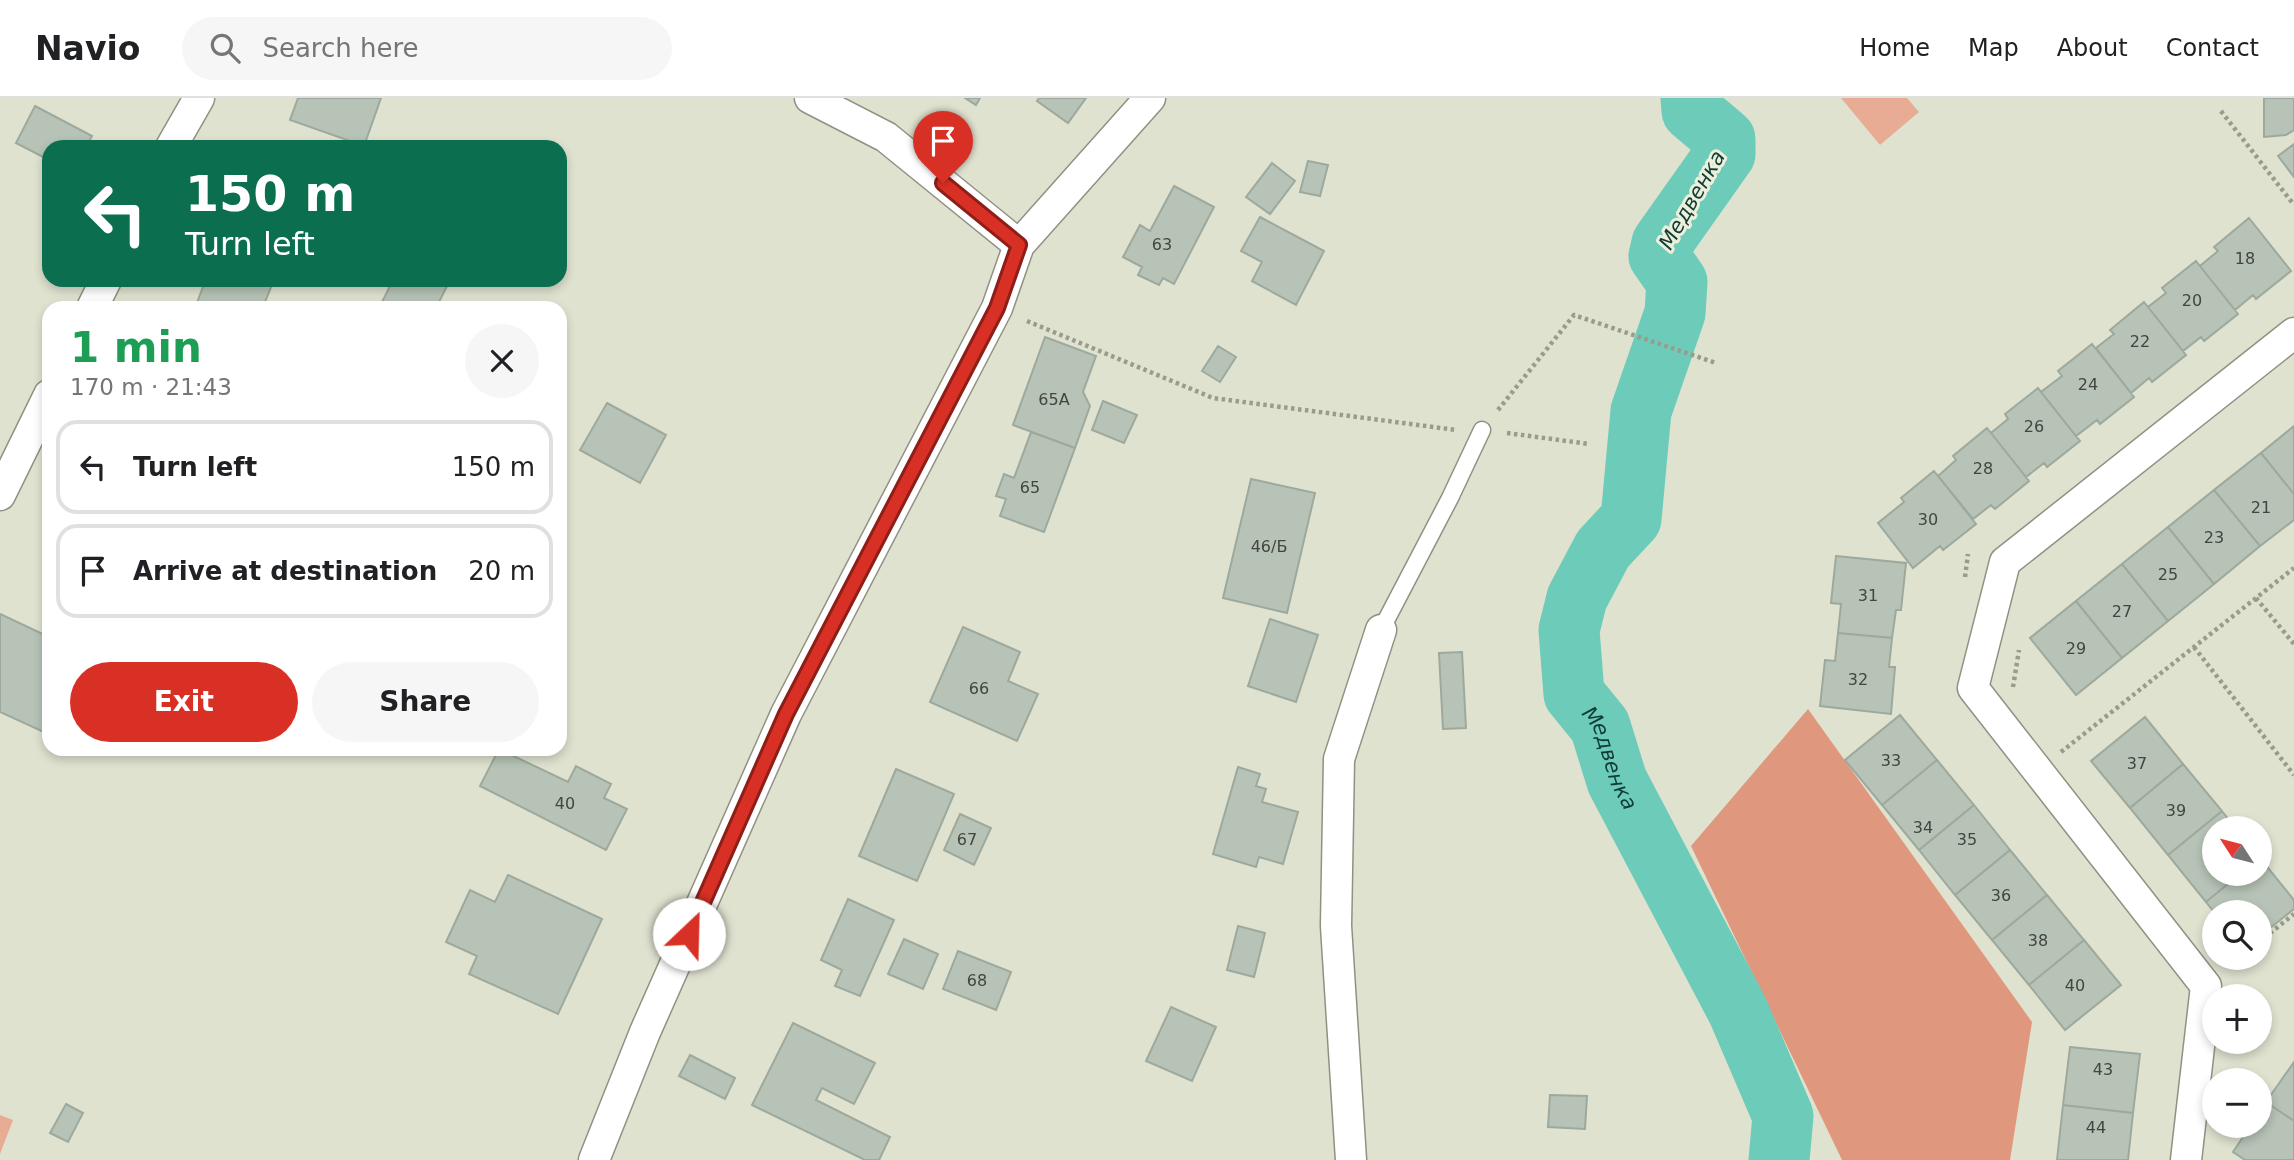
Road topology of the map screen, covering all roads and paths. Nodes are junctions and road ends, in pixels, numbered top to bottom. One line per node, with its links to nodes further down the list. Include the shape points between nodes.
1 (199, 98): 5 (street)
2 (810, 98): 7 (street, via 886,137)
3 (1150, 98): 7 (street)
4 (2221, 111): 6 (path)
5 (175, 140)
6 (2294, 205)
7 (1019, 245): 8 (street)
8 (997, 308): 12 (path, via 1213,398); 26 (street, via 786,714 645,1032)
9 (2294, 333): 28 (street, via 2005,562 1973,688 2206,986)
10 (1716, 363): 12 (path, via 1574,315)
11 (42, 410): 14 (street)
12 (1482, 430): 13 (path); 17 (lane)
13 (1589, 444)
14 (0, 495)
15 (2294, 568): 16 (path)
16 (2256, 598): 19 (path); 20 (path)
17 (1381, 630): 27 (street, via 1339,759 1336,926)
18 (2020, 640): 21 (path)
19 (2294, 644)
20 (2194, 647): 22 (path); 23 (path)
21 (2012, 695)
22 (2058, 754)
23 (2294, 775)
24 (2294, 914): 25 (path)
25 (2272, 932)
26 (594, 1160)
27 (1351, 1160)
28 (2186, 1160)

